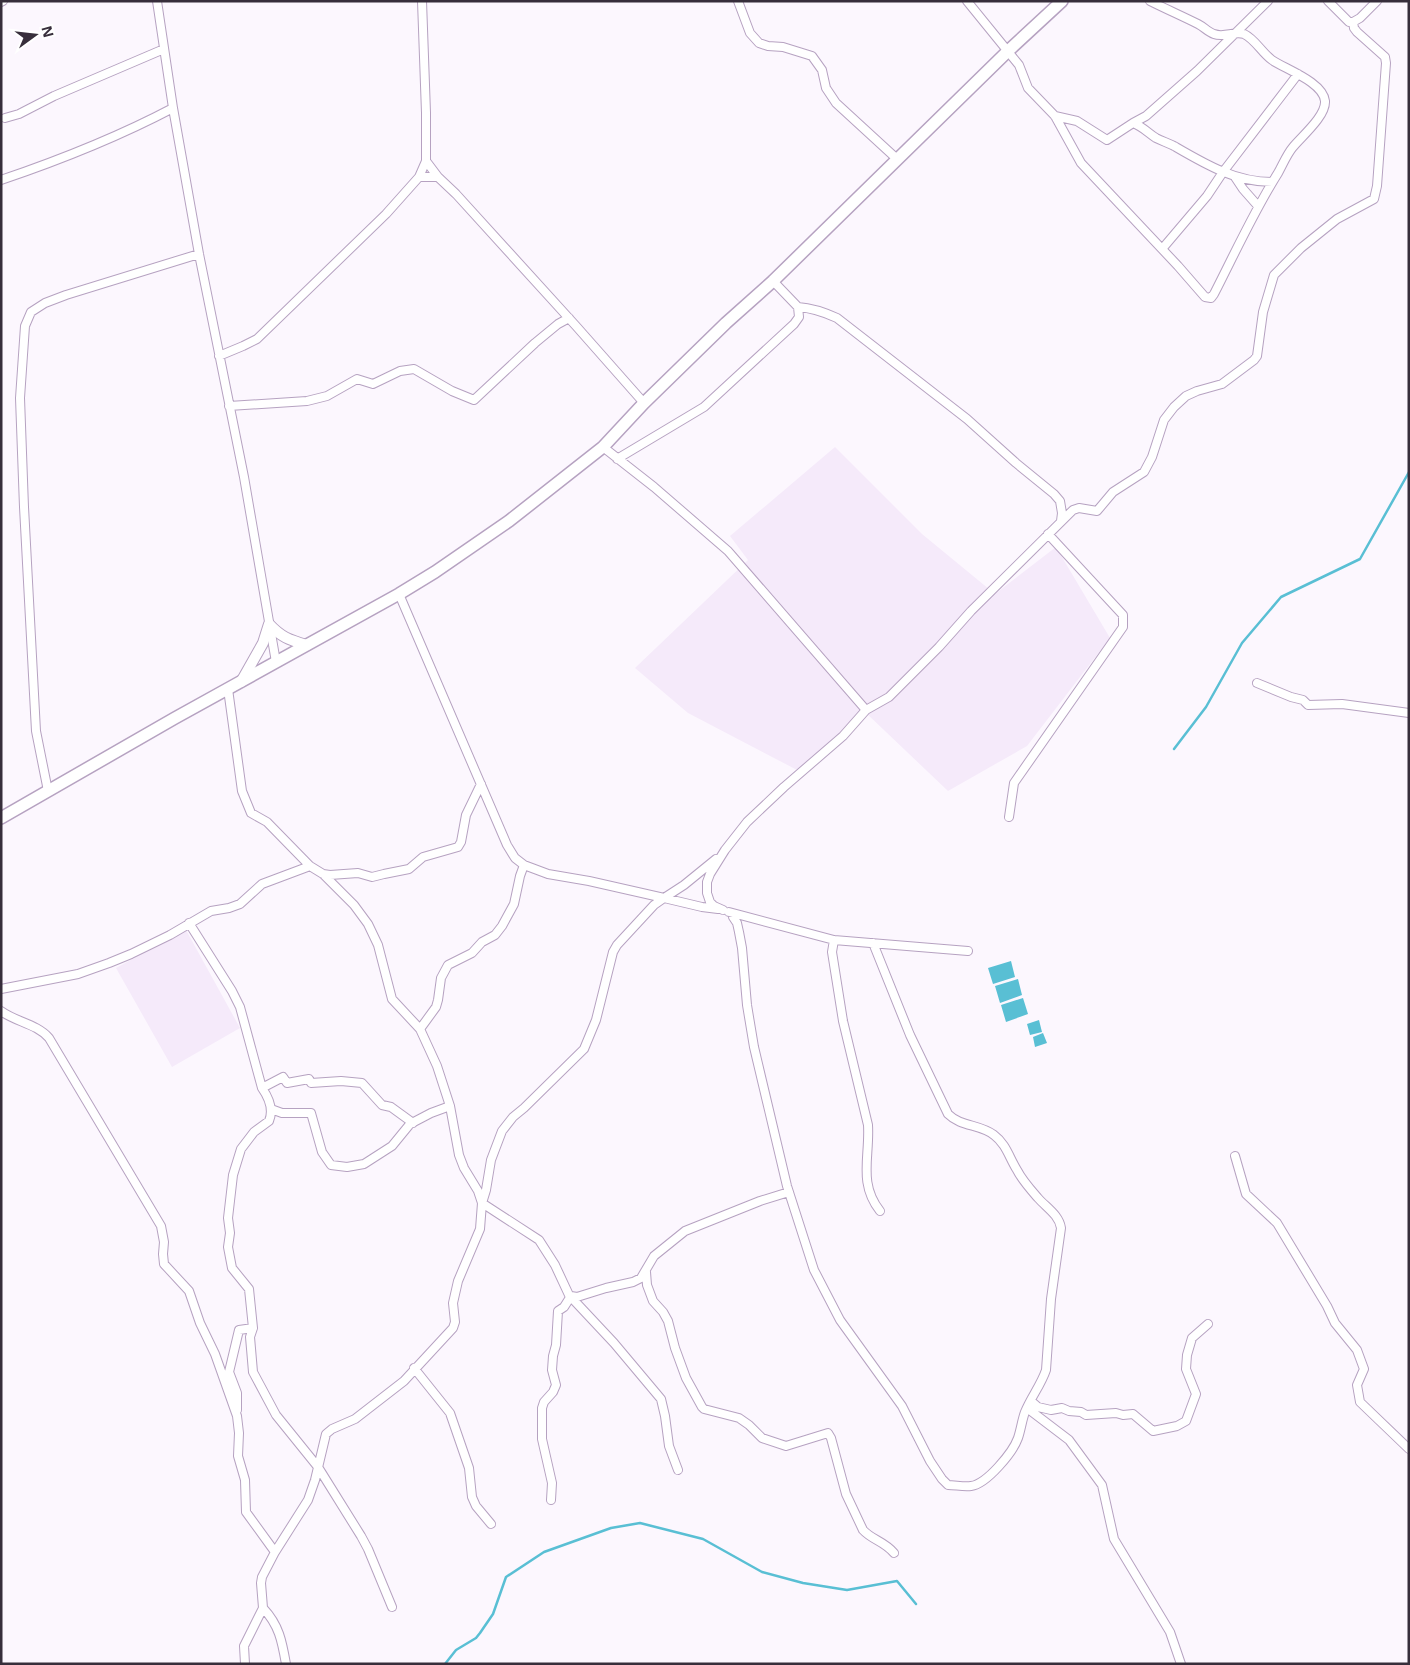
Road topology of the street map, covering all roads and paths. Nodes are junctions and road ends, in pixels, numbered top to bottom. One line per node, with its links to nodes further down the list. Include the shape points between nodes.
1 (157, 1): 12 (street)
2 (422, 1): 20 (street)
3 (738, 1): 19 (street, via 750,33 759,43 812,56 822,70 826,88 836,103)
4 (967, 1): 13 (street)
5 (1062, 1): 13 (main road)
6 (1150, 1): 11 (street, via 1214,34)
7 (1268, 1): 11 (street)
8 (1328, 1): 10 (street, via 1349,22)
9 (1377, 1): 10 (street)
10 (1353, 22): 38 (street, via 1357,32 1385,57 1386,63 1374,199 1337,219 1274,275 1254,360 1222,384 1186,396 1164,420 1144,472 1113,492 1097,511 1075,509)
11 (1235, 34): 14 (street, via 1249,37 1271,60); 18 (street, via 1146,116)
12 (164, 49): 15 (street); 17 (street)
13 (1008, 51): 16 (street, via 1019,65 1028,88); 19 (main road)
14 (1298, 74): 21 (street); 26 (street, via 1322,93 1325,103 1321,114 1293,147)
15 (173, 108): 25 (street, via 71,155); 29 (street)
16 (1055, 116): 18 (street, via 1077,121 1107,140); 28 (street, via 1080,162)
17 (5, 118)
18 (1134, 123): 21 (street, via 1155,138)
19 (896, 159): 30 (main road)
20 (426, 162): 22 (street); 23 (street)
21 (1223, 172): 24 (street); 28 (street)
22 (419, 177): 23 (street); 33 (street, via 386,214 257,339)
23 (438, 177): 32 (street)
24 (1235, 177): 26 (street); 27 (street)
25 (1, 180)
26 (1272, 182): 27 (street)
27 (1258, 206): 28 (street, via 1211,298 1205,297)
28 (1162, 249)
29 (199, 254): 33 (street); 50 (street, via 45,303 31,312 26,326 20,398 24,508 36,732)
30 (773, 281): 31 (street); 34 (main road)
31 (798, 307): 37 (street, via 799,317 794,324 704,407); 38 (street, via 822,311 837,318 967,419 1054,494 1060,501)
32 (569, 318): 34 (street); 35 (street, via 535,343 474,400 414,369 400,371 372,384 357,379 327,396 307,401)
33 (219, 356): 35 (street)
34 (644, 403): 36 (main road)
35 (229, 406): 41 (street)
36 (603, 447): 37 (street); 40 (main road, via 509,522)
37 (617, 459): 47 (street, via 728,551)
38 (1061, 521): 39 (street)
39 (1048, 534): 47 (street, via 889,697); 52 (street, via 1123,615 1123,627 1014,783)
40 (399, 594): 42 (main road); 49 (street)
41 (269, 624): 42 (street, via 278,634); 43 (street); 44 (street, via 260,650)
42 (307, 645): 43 (main road)
43 (276, 662): 44 (main road)
44 (241, 682): 46 (main road)
45 (1257, 682): 48 (street, via 1303,700 1308,705 1342,704)
46 (228, 689): 50 (main road); 55 (street, via 242,791 248,808 267,822)
47 (866, 710): 53 (street, via 843,736 747,822)
48 (1409, 713)
49 (481, 784): 54 (street, via 507,845); 56 (street, via 466,815 458,847 423,857 409,869 376,876)
50 (48, 791): 51 (main road)
51 (1, 818)
52 (1009, 818)
53 (725, 850): 57 (street, via 691,880); 58 (street, via 707,882 710,902)
54 (524, 865): 57 (street, via 548,874); 66 (street, via 514,904 502,926 472,953 448,965 441,978 436,1007)
55 (310, 866): 56 (street); 60 (street, via 262,884 240,904 210,911)
56 (323, 874): 66 (street, via 368,924 378,945 392,999)
57 (664, 898): 58 (street); 73 (street, via 613,952 596,1020 584,1049 502,1131 491,1160)
58 (723, 910): 59 (street)
59 (733, 914): 61 (street); 72 (street, via 742,948 754,1047)
60 (190, 923): 64 (street, via 131,954 78,974); 67 (street, via 240,1007)
61 (834, 940): 62 (street); 74 (street, via 832,952 843,1021 868,1125 866,1178 870,1194)
62 (873, 943): 63 (street); 80 (street, via 910,1035 948,1114 955,1121 992,1133 1002,1142 1027,1184 1060,1221 1046,1370)
63 (968, 950)
64 (1, 989)
65 (1, 1011): 81 (street, via 38,1028 49,1038 161,1226 164,1264 189,1291)
66 (420, 1030): 68 (street, via 437,1066)
67 (262, 1088): 69 (street); 70 (street, via 283,1077 287,1083 309,1079 311,1083 362,1083 382,1105 391,1107)
68 (450, 1106): 70 (street); 73 (street, via 459,1155)
69 (271, 1109): 70 (street, via 282,1114 311,1113 322,1152 331,1165 347,1167 364,1164 392,1146); 78 (street, via 269,1121 254,1132 241,1149 233,1175 228,1218 229,1258 232,1268 249,1289)
70 (414, 1123)
71 (1235, 1156): 82 (street, via 1246,1194 1277,1223 1335,1323 1356,1350 1364,1369 1357,1384 1360,1402)
72 (789, 1192): 75 (street, via 685,1231 654,1256); 80 (street, via 814,1270 840,1320 902,1406 930,1461 948,1485 970,1487 991,1474 1016,1444)
73 (482, 1203): 76 (street, via 544,1245); 79 (street, via 480,1229 458,1281 453,1303 453,1328)
74 (880, 1211)
75 (646, 1272): 76 (street, via 633,1282); 88 (street, via 653,1301 668,1321 686,1378 702,1407 739,1418 758,1436 786,1446 828,1433 846,1494 863,1530)
76 (571, 1296): 84 (street, via 661,1399 669,1446); 85 (street, via 558,1311 556,1345 552,1356 556,1386 542,1408 542,1439 552,1483)
77 (1208, 1324): 80 (street, via 1191,1341 1186,1369 1196,1394 1187,1419 1177,1426 1154,1431 1133,1414 1088,1415 1062,1408 1048,1410)
78 (253, 1328): 81 (street, via 239,1330 229,1372 237,1392); 83 (street, via 250,1337 253,1372 276,1415)
79 (414, 1368): 83 (street, via 404,1381 355,1420 327,1432); 86 (street, via 450,1413 469,1468 472,1497)
80 (1029, 1405): 93 (street, via 1069,1440 1102,1485 1114,1539 1170,1632)
81 (237, 1416): 87 (street, via 238,1456 245,1480 246,1512)
82 (1409, 1449)
83 (318, 1467): 87 (street, via 308,1500); 89 (street, via 368,1549)
84 (678, 1470)
85 (551, 1500)
86 (491, 1524)
87 (275, 1552): 90 (street, via 262,1576)
88 (894, 1553)
89 (392, 1607)
90 (263, 1608): 91 (street, via 244,1646); 92 (street, via 272,1617 281,1636)
91 (245, 1664)
92 (286, 1664)
93 (1181, 1664)

